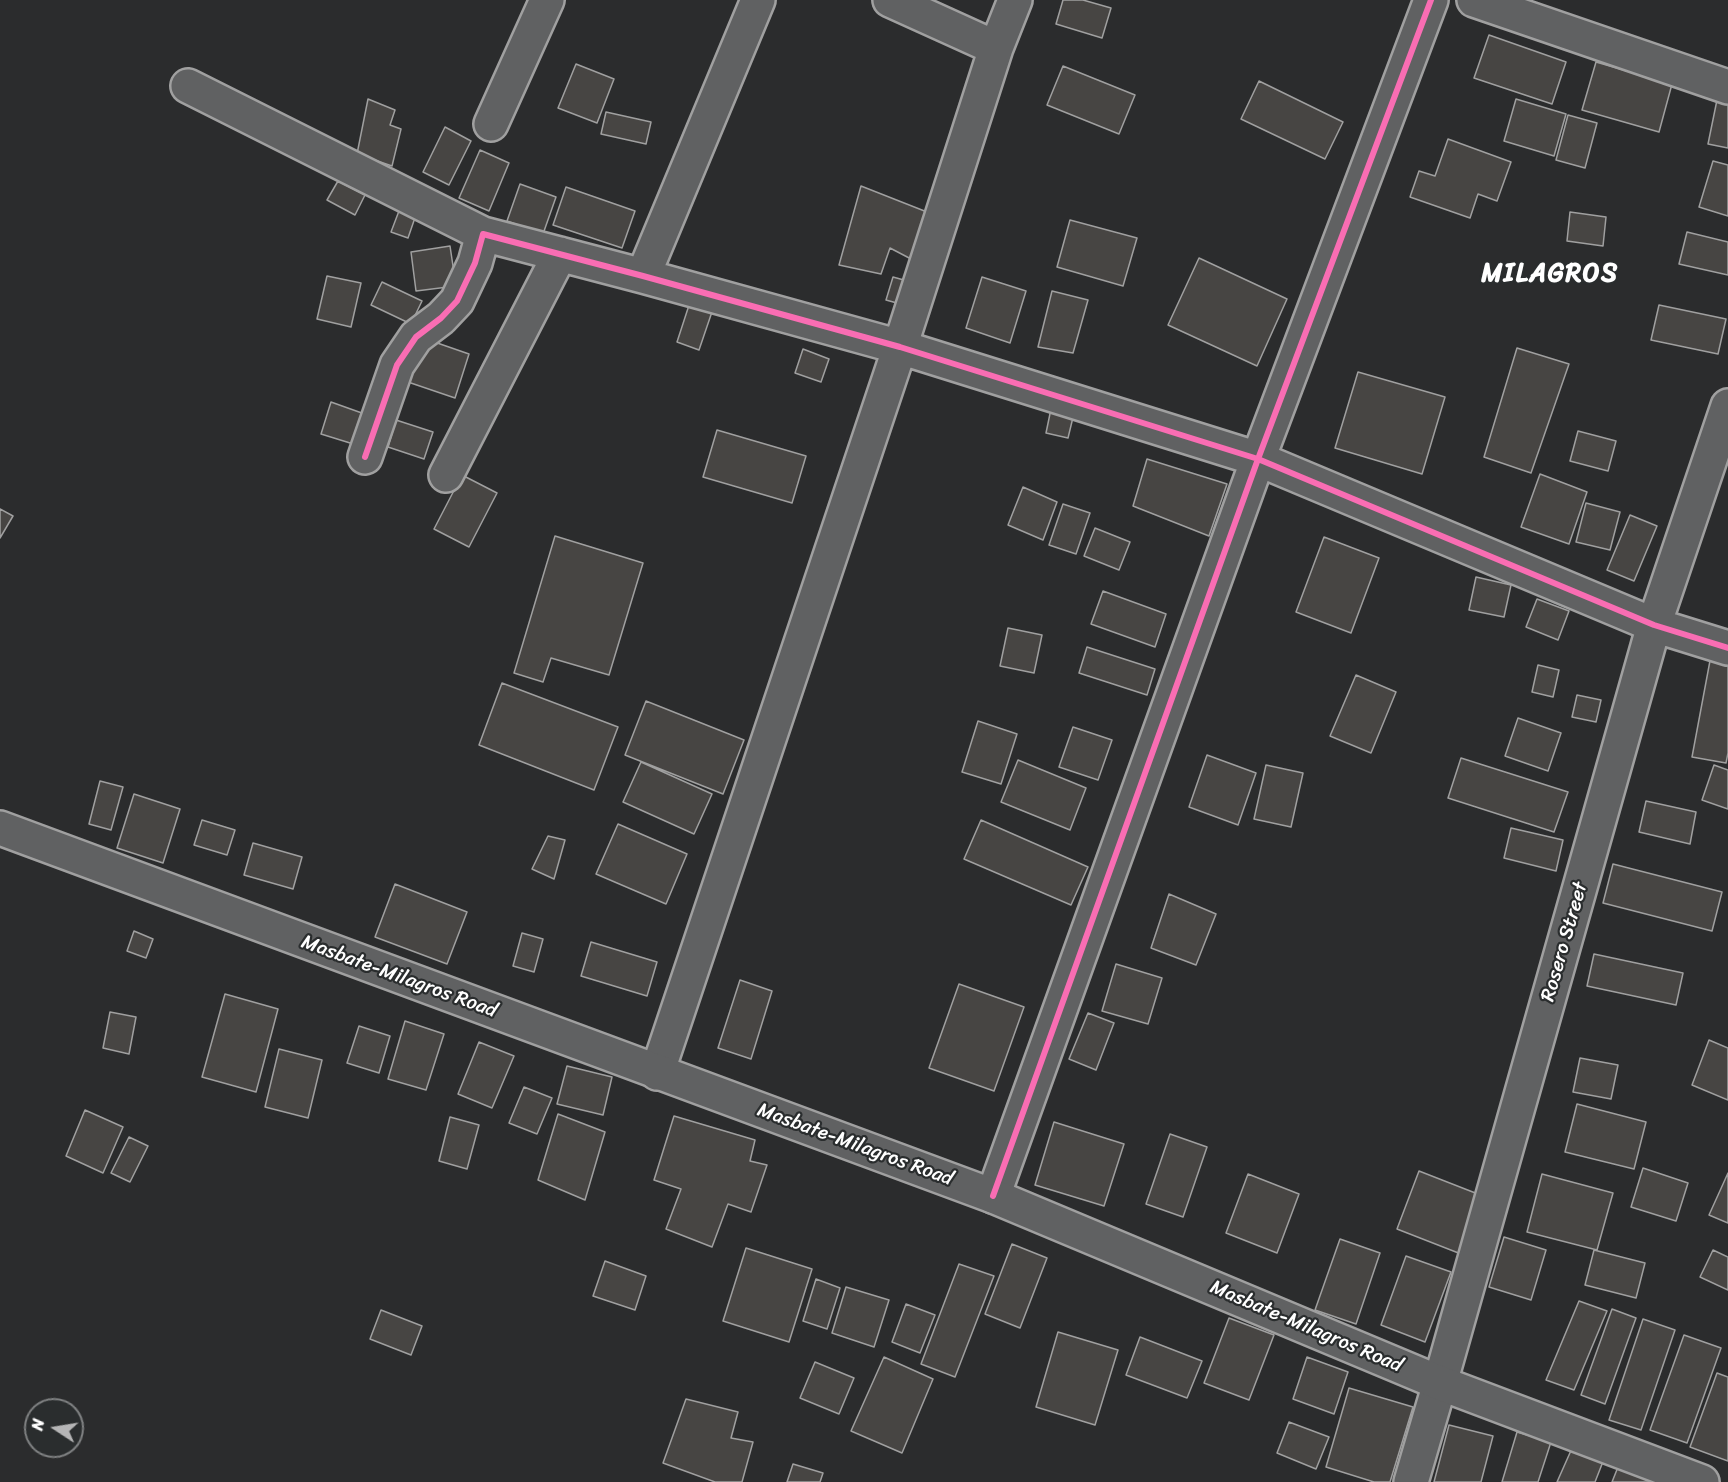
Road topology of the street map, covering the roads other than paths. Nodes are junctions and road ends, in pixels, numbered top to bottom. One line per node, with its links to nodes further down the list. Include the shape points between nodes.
1 (547, 0): 10 (street)
2 (758, 0): 13 (street)
3 (890, 0): 7 (street)
4 (1015, 0): 7 (street)
5 (1431, 0): 17 (street)
6 (1474, 0): 9 (street)
7 (996, 48): 14 (street)
8 (188, 86): 11 (street)
9 (1728, 87)
10 (491, 124)
11 (483, 234): 12 (street); 16 (street, via 475,263 457,301 416,337 397,365)
12 (560, 254): 13 (street); 18 (street)
13 (643, 276): 14 (street)
14 (900, 347): 17 (street); 22 (street)
15 (1728, 406): 19 (street, Rosero Street)
16 (365, 456)
17 (1258, 459): 19 (street); 23 (street)
18 (446, 475)
19 (1654, 626): 20 (street); 24 (street, Rosero Street)
20 (1728, 648)
21 (0, 828): 22 (street, Masbate-Milagros Road)
22 (657, 1073): 23 (street, Masbate-Milagros Road)
23 (993, 1196): 24 (street, Masbate-Milagros Road)
24 (1440, 1383): 25 (street, Rosero Street); 26 (street, Masbate-Milagros Road)
25 (1411, 1482)
26 (1702, 1482)

